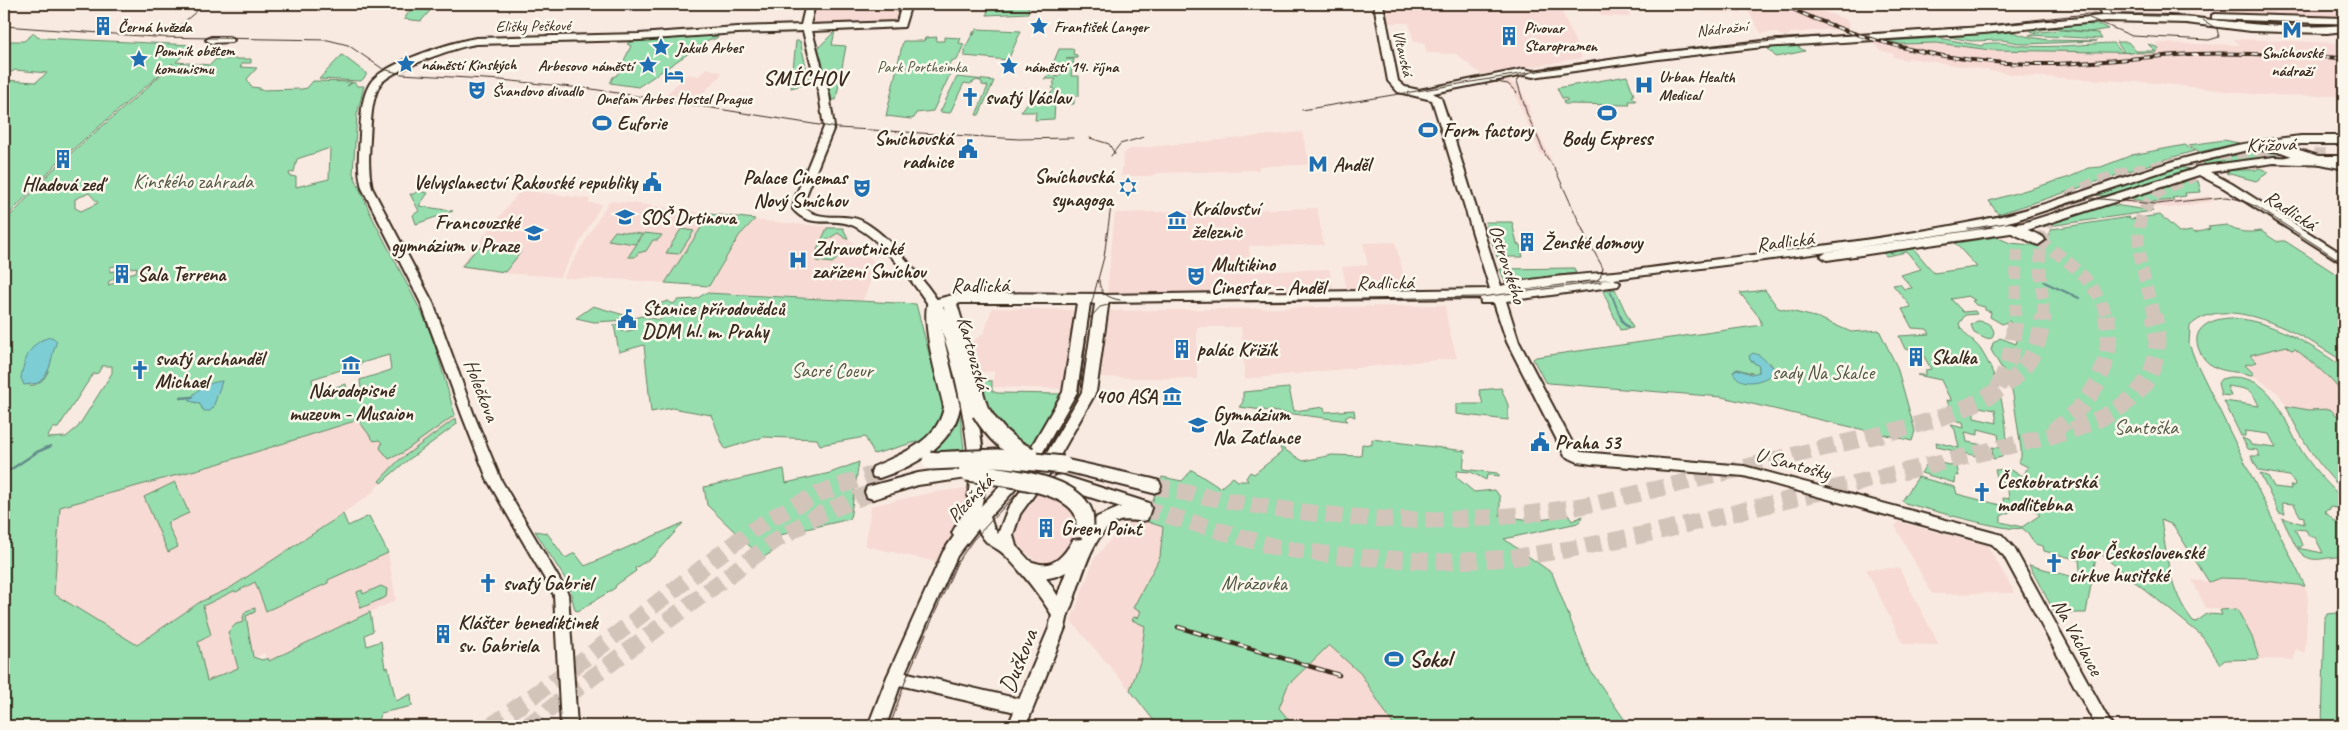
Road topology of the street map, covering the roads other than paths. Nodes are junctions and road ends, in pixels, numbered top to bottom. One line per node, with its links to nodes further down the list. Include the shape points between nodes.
1 (810, 4): 6 (main road)
2 (906, 4): 6 (main road, via 901,24)
3 (1378, 4): 12 (main road, Vltavská, via 1393,81 1400,90)
4 (2105, 11): 5 (main road, Nádražní); 7 (main road, Nádražní, via 2251,28); 11 (main road, Nádražní, via 1983,30 1763,44 1658,56 1543,73 1524,72)
5 (2344, 21)
6 (806, 28): 10 (main road, Elišky Peškové, via 628,38 468,42); 38 (main road, Kartouzská, via 824,94 829,128 800,198 799,210 808,217 853,221 862,226)
7 (2344, 28)
8 (211, 40): 9 (main road)
9 (229, 40)
10 (387, 73): 54 (main road, Holečkova, via 375,84 368,106 363,174 367,188 427,303 495,481 561,594)
11 (1451, 86): 12 (main road, Nádražní); 13 (main road)
12 (1417, 93): 13 (main road)
13 (1436, 98): 35 (main road, Ostrovského)
14 (2344, 140): 15 (highway, via 2301,140)
15 (2252, 146): 17 (main road, Křížová); 20 (main road, Radlická)
16 (2344, 147): 17 (highway)
17 (2314, 153): 21 (highway); 22 (highway); 25 (main road, Křížová)
18 (2330, 154): 19 (highway)
19 (2344, 154)
20 (2195, 159): 23 (main road, Radlická); 26 (main road)
21 (2291, 160): 24 (main road, Křížová); 25 (main road, Křížová)
22 (2344, 160)
23 (2173, 164): 26 (main road); 31 (main road, Radlická)
24 (2225, 165): 26 (main road, Křížová); 28 (main road, via 2217,174)
25 (2344, 167)
26 (2199, 171): 27 (main road, Radlická); 28 (main road)
27 (2179, 178): 28 (main road, via 2200,179); 30 (main road, Radlická)
28 (2222, 186): 33 (main road, Radlická); 34 (main road, Radlická)
29 (1991, 222): 31 (highway); 35 (main road, Radlická, via 1828,248 1585,277)
30 (2034, 224): 31 (main road, Radlická); 31 (highway, via 2032,230 2038,240)
31 (2010, 225): 32 (highway); 35 (main road, Radlická)
32 (2017, 244)
33 (2344, 260)
34 (2344, 268)
35 (1498, 295): 37 (main road, Radlická); 37 (main road, Radlická, via 1236,297); 39 (main road, Ostrovského, via 1513,342)
36 (1083, 303): 37 (main road, Radlická); 38 (main road, Radlická); 45 (main road, Plzeňská, via 1070,392 1064,406 1028,467)
37 (1101, 303): 48 (main road, Plzeňská, via 1089,392 1045,469 1010,516 1005,535)
38 (942, 304): 40 (highway, bridge, via 981,412 996,435 1017,451); 41 (highway, via 934,327 952,408 950,419 945,431 934,441 879,472); 49 (main road, Kartouzská, via 969,413 975,464 976,500)
39 (1570, 452): 47 (main road, U Santošky, via 1592,459 1744,471 1977,532)
40 (1063, 465): 41 (highway, bridge, via 967,457); 43 (highway)
41 (932, 469): 42 (highway); 44 (highway)
42 (967, 472): 46 (highway, bridge, via 1041,485 1064,493 1079,503); 46 (highway, bridge, via 1026,474 1061,481 1141,511 1112,517)
43 (1153, 486)
44 (873, 492)
45 (982, 515): 48 (main road, via 989,535); 49 (main road, Plzeňská)
46 (1090, 531): 50 (highway, via 1060,569 1042,571); 51 (highway)
47 (2001, 542): 57 (main road, Na Václavce)
48 (1008, 549): 50 (main road)
49 (951, 552): 52 (main road, Plzeňská)
50 (1027, 567): 51 (main road)
51 (1060, 614): 53 (main road, Duškova)
52 (895, 676): 53 (main road); 55 (main road, Plzeňská)
53 (1024, 707): 56 (main road, Duškova)
54 (569, 726)
55 (877, 726)
56 (1017, 726)
57 (2104, 726)

